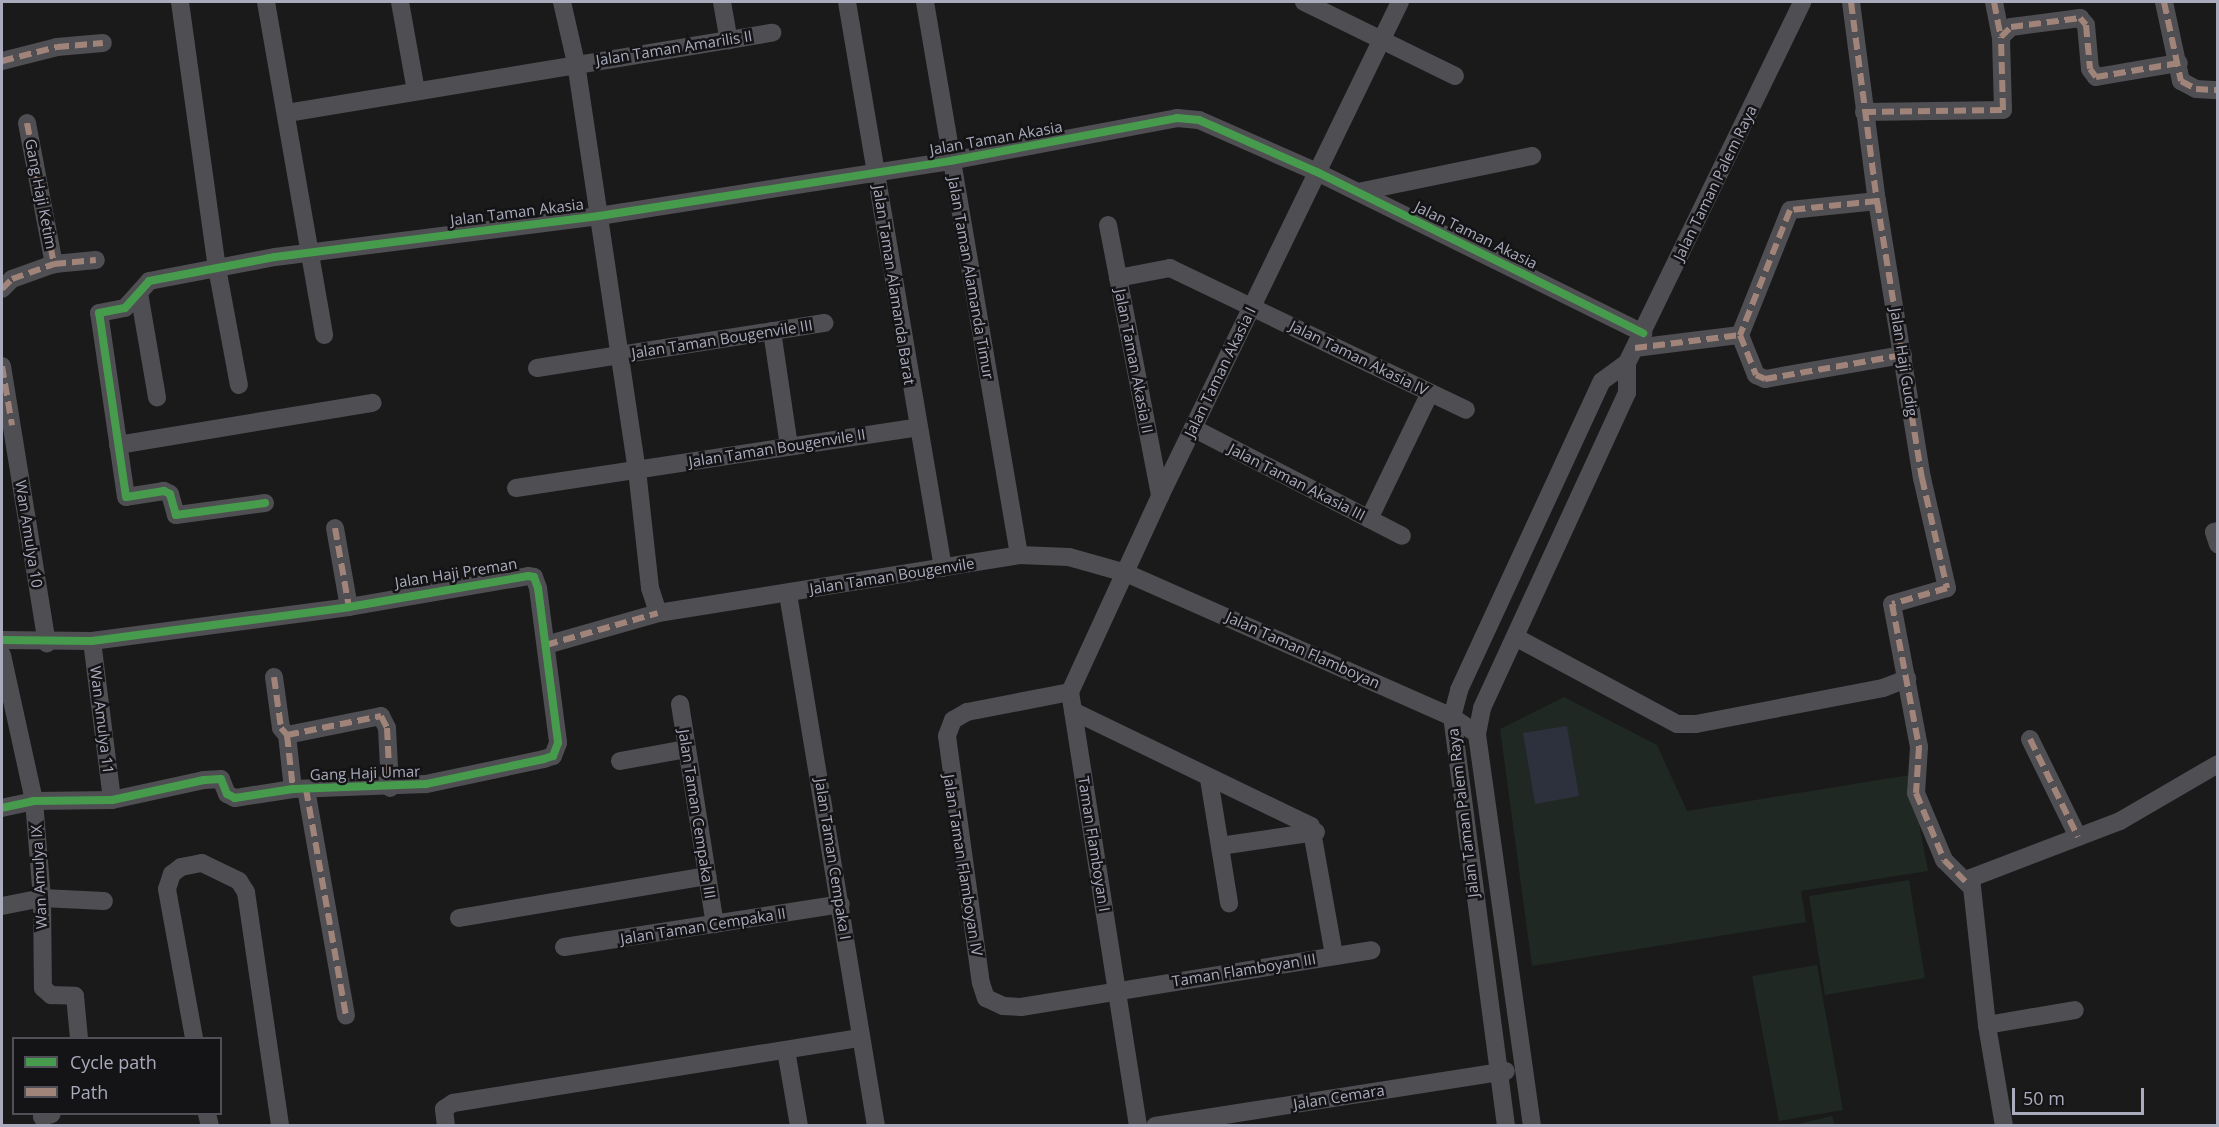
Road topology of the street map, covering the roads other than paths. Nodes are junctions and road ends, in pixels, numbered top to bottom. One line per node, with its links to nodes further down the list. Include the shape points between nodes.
1 (180, 2): 39 (street)
2 (266, 2): 26 (street)
3 (400, 2): 24 (street)
4 (562, 2): 20 (street)
5 (722, 2): 17 (street)
6 (847, 2): 30 (street, Jalan Taman Alamanda Barat)
7 (925, 2): 29 (street, Jalan Taman Alamanda Timur)
8 (1304, 2): 16 (street)
9 (1400, 2): 16 (street, Jalan Taman Akasia I)
10 (1802, 2): 48 (street, Jalan Taman Palem Raya)
11 (1851, 2): 25 (street, Jalan Haji Gudig)
12 (1994, 2): 15 (street)
13 (2164, 2): 21 (street)
14 (772, 33): 17 (street, Jalan Taman Amarilis II)
15 (2001, 38): 21 (street, via 2011,27 2080,18 2086,25 2090,69 2096,77); 25 (street, via 2003,110)
16 (1381, 39): 22 (street); 31 (street, Jalan Taman Akasia I)
17 (729, 40): 20 (street, Jalan Taman Amarilis II)
18 (103, 43): 19 (street, via 57,47)
19 (2, 61)
20 (576, 63): 24 (street, Jalan Taman Amarilis II); 34 (street)
21 (2179, 63): 23 (street, via 2186,87)
22 (1455, 76)
23 (2217, 90)
24 (416, 91): 26 (street, Jalan Taman Amarilis II)
25 (1864, 112): 33 (street, Jalan Haji Gudig)
26 (287, 113): 36 (street)
27 (27, 123): 38 (street, Gang Haji Ketim)
28 (1532, 156): 32 (street)
29 (950, 161): 30 (street, Jalan Taman Akasia); 31 (street, Jalan Taman Akasia, via 1189,117); 72 (street, Jalan Taman Alamanda Timur)
30 (876, 172): 34 (street, Jalan Taman Akasia); 59 (street, Jalan Taman Alamanda Barat)
31 (1317, 172): 32 (street, Jalan Taman Akasia); 43 (street, Jalan Taman Akasia I)
32 (1358, 192): 48 (street, Jalan Taman Akasia)
33 (1877, 201): 47 (street, via 1790,210); 50 (street, Jalan Haji Gudig)
34 (599, 216): 36 (street, Jalan Taman Akasia); 49 (street)
35 (1108, 225): 40 (street, Jalan Taman Akasia II)
36 (309, 252): 39 (street, Jalan Taman Akasia); 46 (street)
37 (96, 260): 38 (street)
38 (54, 264): 41 (street, via 12,279)
39 (217, 268): 42 (street, Jalan Taman Akasia, via 149,281); 53 (street)
40 (1118, 278): 43 (street, via 1170,268); 65 (street, Jalan Taman Akasia II)
41 (2, 289)
42 (139, 294): 55 (street); 61 (street, Jalan Taman Akasia, via 124,308 99,314 98,319)
43 (1252, 306): 54 (street, Jalan Taman Akasia IV); 60 (street, Jalan Taman Akasia I)
44 (824, 323): 45 (street, Jalan Taman Bougenvile III)
45 (772, 331): 49 (street, Jalan Taman Bougenvile III); 62 (street)
46 (324, 335)
47 (1740, 335): 48 (street); 50 (street, via 1756,375 1765,379)
48 (1635, 348): 66 (street, Jalan Taman Palem Raya, via 1602,381); 68 (street, Jalan Taman Palem Raya, via 1627,393)
49 (620, 355): 52 (street, Jalan Taman Bougenvile III); 63 (street)
50 (1903, 356): 85 (street, Jalan Haji Gudig, via 1922,478 1947,588 1892,604)
51 (2, 366): 58 (street, Wan Amulya 10)
52 (537, 368)
53 (239, 385)
54 (1430, 393): 57 (street, Jalan Taman Akasia IV); 69 (street)
55 (157, 397)
56 (373, 403): 61 (street)
57 (1466, 410)
58 (7, 425): 81 (street, Wan Amulya 10)
59 (917, 427): 62 (street, Jalan Taman Bougenvile II); 73 (street, Jalan Taman Alamanda Barat)
60 (1193, 428): 65 (street, Jalan Taman Akasia I); 69 (street, Jalan Taman Akasia III)
61 (118, 445): 67 (street, via 126,497 164,491 170,494 176,515)
62 (789, 446): 63 (street, Jalan Taman Bougenvile II)
63 (637, 470): 64 (street, Jalan Taman Bougenvile II); 77 (street)
64 (516, 488)
65 (1160, 496): 74 (street, Jalan Taman Akasia I)
66 (1549, 500): 68 (street); 89 (street, Jalan Taman Palem Raya, via 1460,690)
67 (265, 502)
68 (1571, 511): 78 (street, Jalan Taman Palem Raya)
69 (1369, 519): 71 (street, Jalan Taman Akasia III)
70 (335, 528): 76 (street)
71 (1402, 536)
72 (1019, 555): 73 (street, Jalan Taman Bougenvile); 74 (street, Jalan Taman Bougenvile, via 1069,557)
73 (943, 568): 75 (street, Jalan Taman Bougenvile)
74 (1125, 573): 86 (street); 89 (street, Jalan Taman Flamboyan)
75 (788, 594): 77 (street, Jalan Taman Bougenvile); 111 (street, Jalan Taman Cempaka I)
76 (349, 607): 80 (street, Jalan Haji Preman); 82 (street, Jalan Haji Preman, via 528,576 536,581)
77 (650, 616): 82 (street, Jalan Taman Bougenvile)
78 (1515, 637): 85 (street, via 1677,724 1696,724 1883,688); 91 (street, Jalan Taman Palem Raya, via 1482,708)
79 (2, 640): 81 (street, Jalan Haji Preman)
80 (92, 641): 81 (street, Jalan Haji Preman); 100 (street, Wan Amulya 11)
81 (47, 644)
82 (546, 645): 98 (street, Gang Haji Umar, via 558,743 553,756 426,784)
83 (2, 655): 90 (street, Wan Amulya IX)
84 (274, 677): 92 (street, via 281,728)
85 (1907, 679): 107 (street, via 1919,747 1916,793 1944,860)
86 (1070, 692): 88 (street, Taman Flamboyan I); 118 (street, Jalan Taman Flamboyan IV, via 967,712 953,720 947,736 981,983 986,998 1003,1006)
87 (680, 705): 94 (street, Jalan Taman Cempaka III)
88 (1073, 711): 97 (street); 118 (street, Taman Flamboyan I)
89 (1452, 717): 91 (street, Jalan Taman Flamboyan); 127 (street, Jalan Taman Palem Raya)
90 (9, 724): 101 (street, Wan Amulya IX)
91 (1477, 734): 126 (street, Jalan Taman Palem Raya)
92 (287, 735): 98 (street, via 381,716 387,728); 99 (street)
93 (2030, 739): 104 (street)
94 (687, 749): 95 (street); 106 (street, Jalan Taman Cempaka III)
95 (620, 761)
96 (2217, 764): 104 (street, via 2120,821)
97 (1209, 779): 103 (street, via 1311,825); 105 (street)
98 (390, 788): 99 (street, Gang Haji Umar)
99 (299, 789): 100 (street, Gang Haji Umar, via 235,798 227,794 221,779 204,780); 120 (street)
100 (112, 800): 101 (street)
101 (34, 801): 102 (street); 108 (street, Wan Amulya IX)
102 (2, 808)
103 (1316, 832): 105 (street); 117 (street)
104 (2078, 837): 107 (street, via 1980,872)
105 (1220, 846): 110 (street)
106 (707, 876): 113 (street); 114 (street, Jalan Taman Cempaka III)
107 (1969, 885): 121 (street)
108 (42, 898): 109 (street); 112 (street); 122 (street, Wan Amulya IX, via 43,988 51,995 77,998)
109 (104, 901)
110 (1229, 903)
111 (842, 904): 114 (street, Jalan Taman Cempaka II); 124 (street, Jalan Taman Cempaka I)
112 (2, 906)
113 (459, 918)
114 (715, 924): 115 (street, Jalan Taman Cempaka II)
115 (564, 947)
116 (1371, 950): 117 (street, Taman Flamboyan III)
117 (1334, 955): 118 (street, Taman Flamboyan III)
118 (1117, 991): 132 (street, Taman Flamboyan I)
119 (2075, 1010): 121 (street)
120 (345, 1016)
121 (1987, 1025): 136 (street)
122 (80, 1037)
123 (194, 1037): 128 (street, via 167,881 181,867 202,863 239,881 246,892)
124 (860, 1038): 125 (street); 131 (street, Jalan Taman Cempaka I)
125 (786, 1050): 129 (street, via 453,1103 444,1109); 130 (street)
126 (1523, 1069): 127 (street, Jalan Cemara); 135 (street, Jalan Taman Palem Raya)
127 (1497, 1073): 133 (street, Jalan Cemara); 134 (street, Jalan Taman Palem Raya)
128 (279, 1117)
129 (446, 1125)
130 (799, 1125)
131 (876, 1125)
132 (1138, 1125)
133 (1155, 1125)
134 (1506, 1125)
135 (1532, 1125)
136 (2004, 1125)

